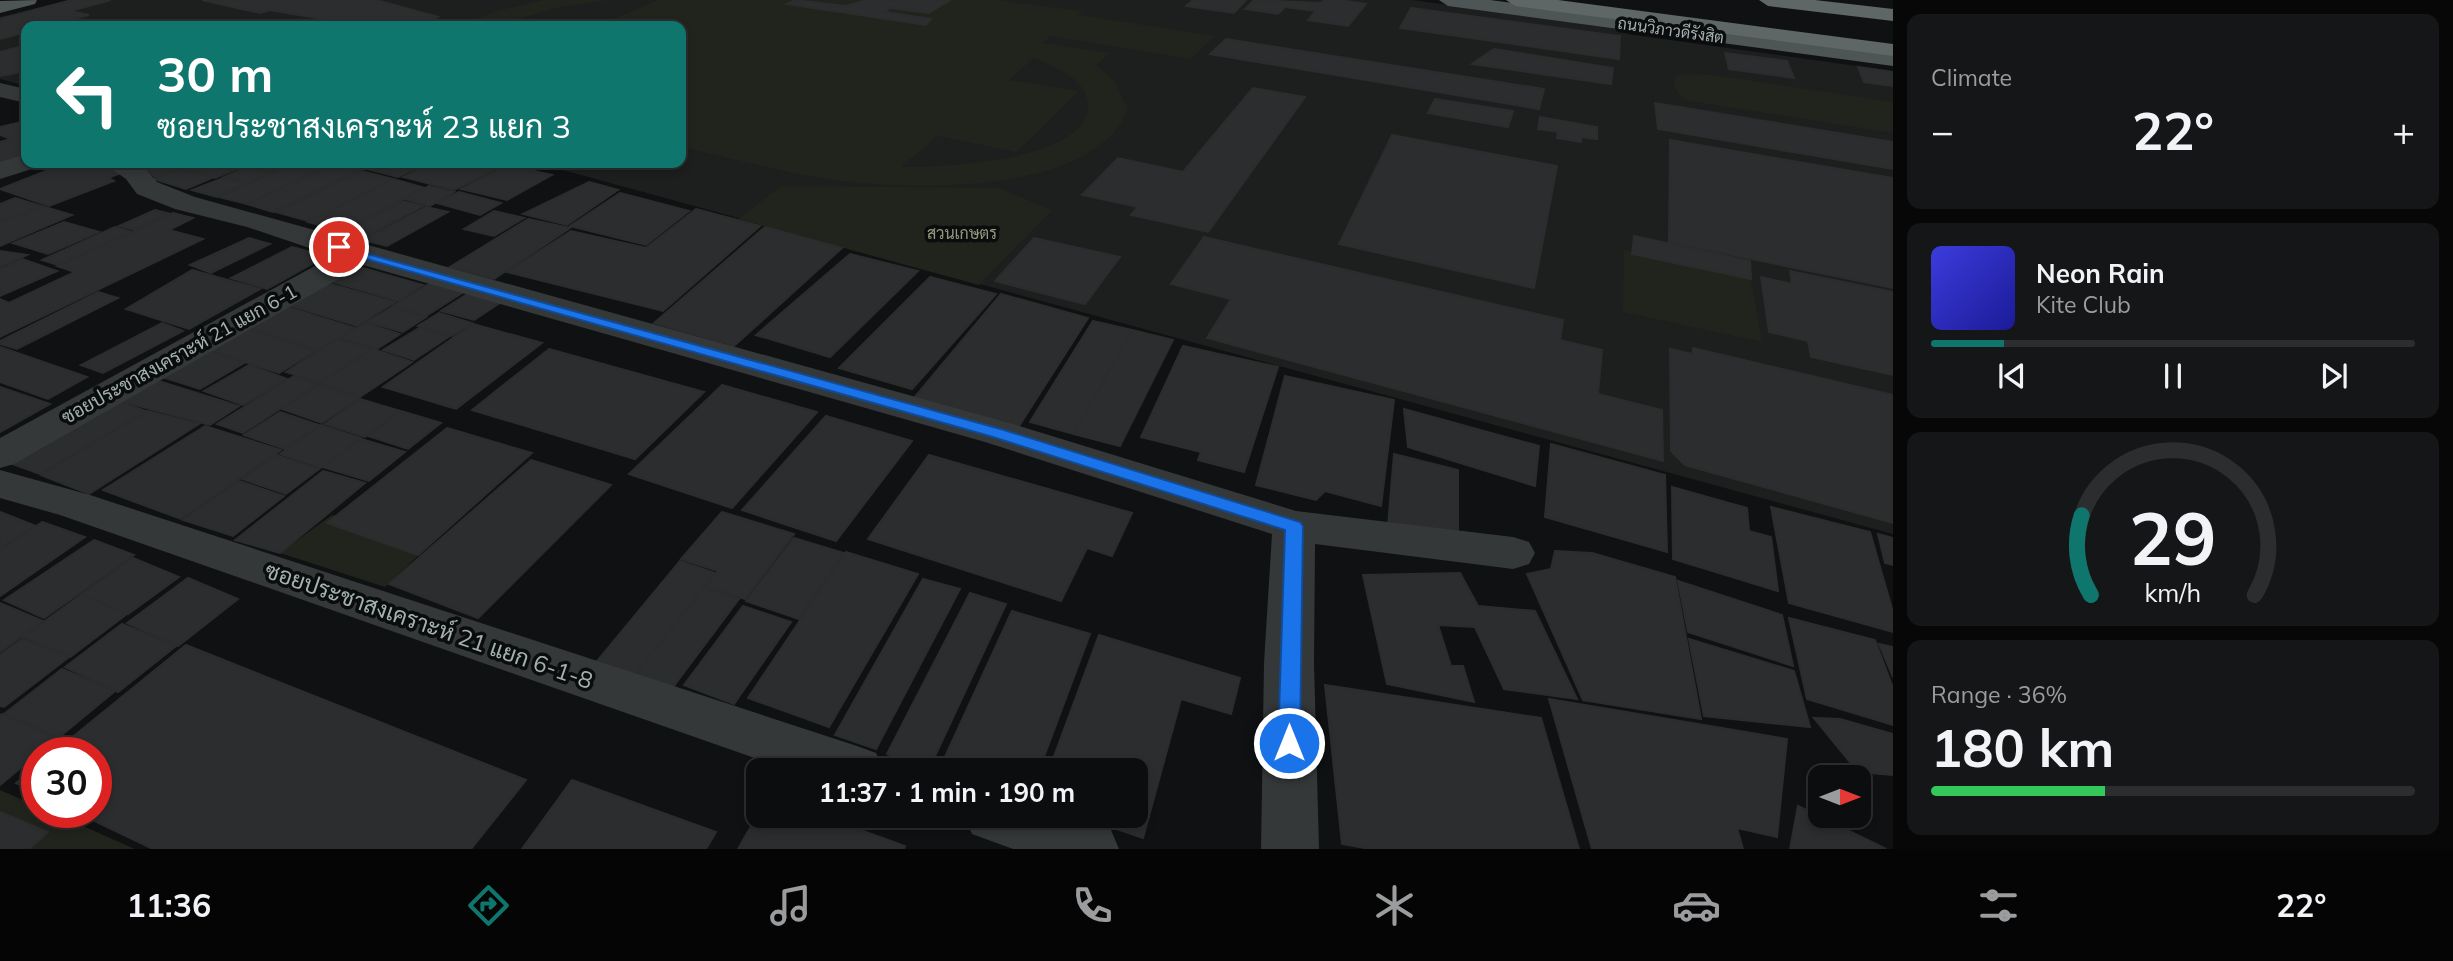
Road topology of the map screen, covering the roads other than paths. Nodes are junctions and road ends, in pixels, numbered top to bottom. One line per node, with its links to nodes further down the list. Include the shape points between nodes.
1 (28, 0): 7 (main road)
2 (1448, 0): 14 (main road, ถนนวิภาวดีรังสิต)
3 (1515, 0): 13 (highway)
4 (1600, 0): 12 (highway, ถนนวิภาวดีรังสิต)
5 (1768, 0): 10 (highway)
6 (1804, 0): 9 (highway)
7 (0, 7)
8 (1749, 8): 11 (highway)
9 (1893, 10)
10 (1893, 16)
11 (1893, 26)
12 (1893, 37)
13 (1893, 50)
14 (1893, 60)
15 (0, 90): 16 (street)
16 (21, 95)
17 (21, 164): 19 (street)
18 (126, 168): 20 (street, via 148,188 185,203)
19 (0, 171)
20 (359, 254): 21 (street, ซอยประชาสงเคราะห์ 21 แยก 6-1); 23 (street, via 999,433)
21 (0, 455)
22 (0, 484): 25 (street, ซอยประชาสงเคราะห์ 21 แยก 6-1-8, via 75,505)
23 (1294, 526): 24 (street); 28 (street)
24 (1513, 553)
25 (822, 758)
26 (1028, 828): 27 (street)
27 (1090, 849)
28 (1290, 849)

